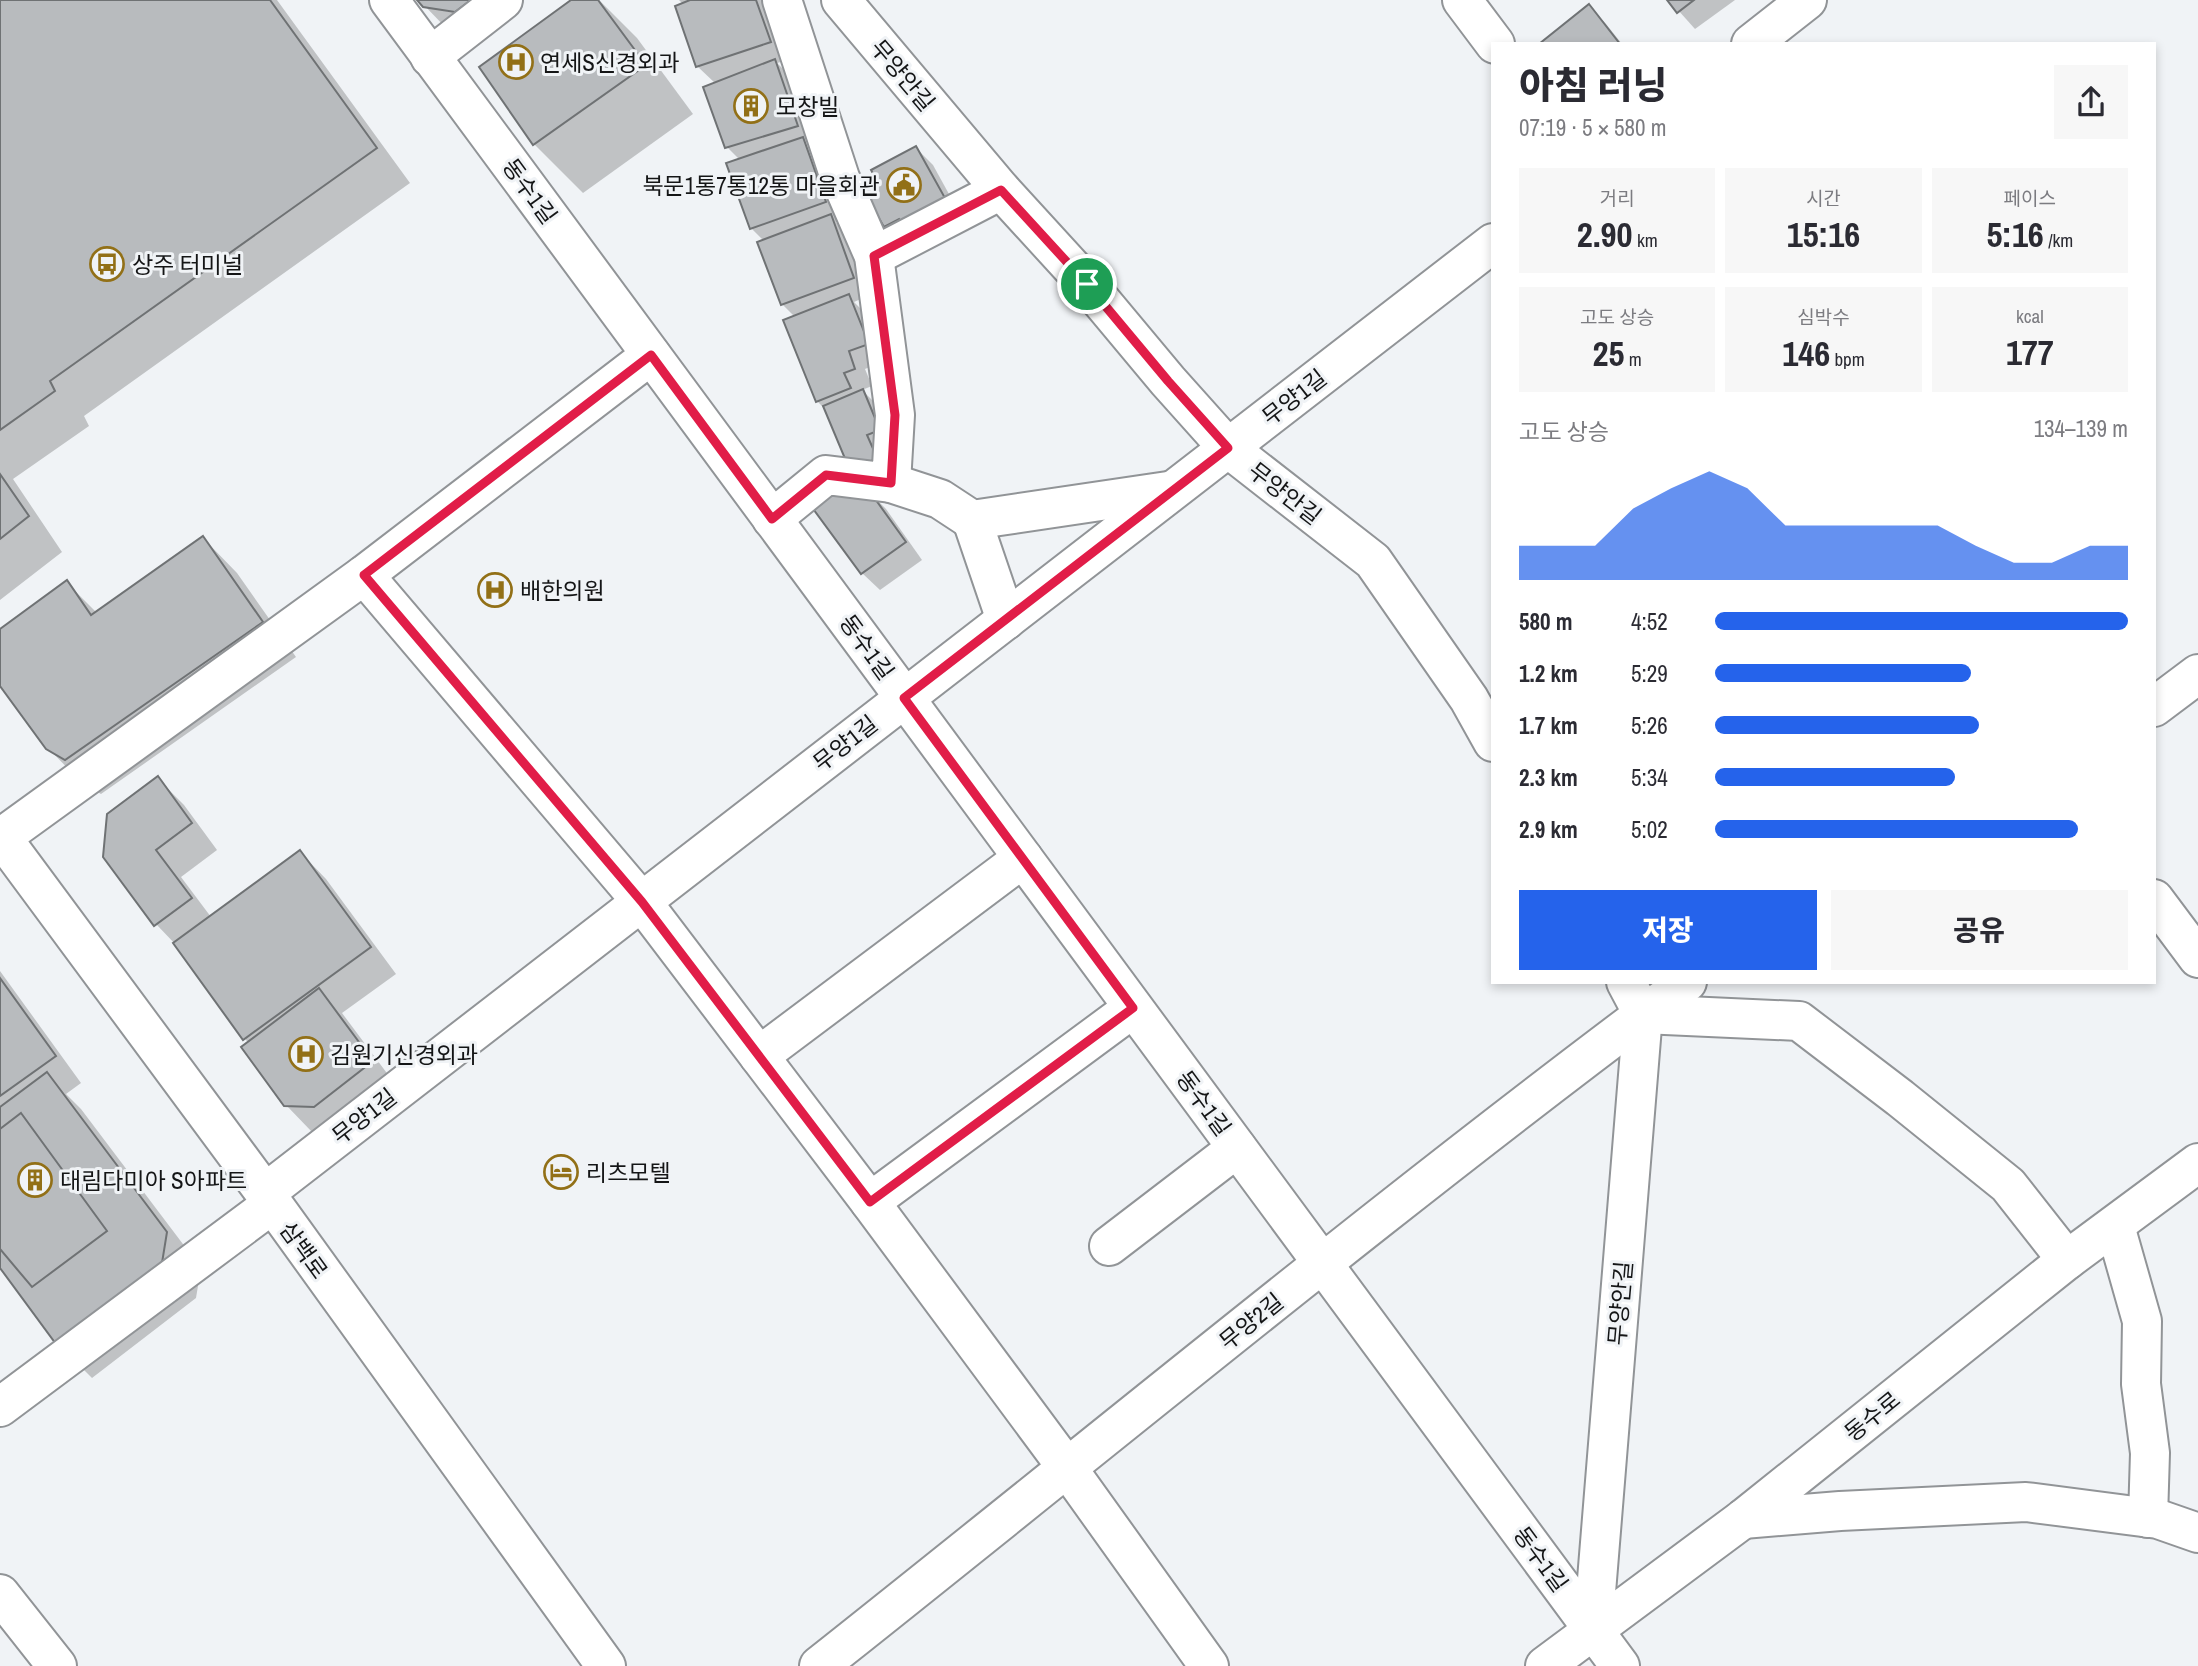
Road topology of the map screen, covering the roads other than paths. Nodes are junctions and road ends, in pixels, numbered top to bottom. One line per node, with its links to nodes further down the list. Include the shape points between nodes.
1 (388, 0): 9 (street, 동수1길)
2 (503, 0): 9 (street)
3 (782, 0): 12 (street, via 840,178)
4 (841, 0): 10 (street, 무양안길)
5 (1462, 0): 7 (street)
6 (1807, 0): 8 (street)
7 (1494, 42)
8 (1754, 42)
9 (430, 57): 13 (street, 동수1길)
10 (1001, 190): 12 (street); 14 (street, 무양안길)
11 (1491, 245): 14 (street, 무양1길)
12 (874, 256): 15 (street, via 895,415)
13 (651, 355): 17 (street, 동수1길); 19 (street)
14 (1228, 448): 16 (street, 무양1길); 24 (street, 무양안길, via 1373,561 1469,699)
15 (891, 483): 17 (street, via 826,475); 18 (street, via 940,499)
16 (1172, 491): 18 (street); 20 (street, 무양1길)
17 (772, 519): 22 (street, 동수1길)
18 (972, 520): 20 (street)
19 (364, 575): 25 (street); 27 (street)
20 (1006, 620): 22 (street, 무양1길)
21 (2198, 674): 23 (street)
22 (904, 698): 26 (street, 동수1길); 27 (street, 무양1길)
23 (2156, 706)
24 (1491, 738)
25 (1, 836): 36 (street, 삼백로)
26 (1023, 858): 32 (street, 동수1길); 33 (street)
27 (642, 902): 33 (street); 36 (street, 무양1길)
28 (2156, 902): 29 (street)
29 (2198, 958)
30 (1680, 984): 31 (street, 무양2길)
31 (1634, 998): 40 (street, via 1799,1021 2008,1185); 41 (street, 무양2길); 48 (street, 무양안길)
32 (1133, 1008): 34 (street, 동수1길); 37 (street)
33 (759, 1056): 37 (street)
34 (1237, 1148): 39 (street); 41 (street, 동수1길)
35 (2198, 1163): 38 (street, 동수로)
36 (268, 1199): 42 (street, 무양1길); 50 (street, 삼백로)
37 (870, 1202): 43 (street)
38 (2115, 1226): 40 (street, 동수로); 44 (street, via 2142,1321 2141,1384 2150,1453)
39 (1109, 1246)
40 (2067, 1260): 45 (street, 동수로)
41 (1322, 1263): 43 (street, 무양2길); 48 (street, 동수1길)
42 (0, 1407)
43 (1068, 1469): 51 (street, 무양2길); 52 (street)
44 (2148, 1518): 45 (street, via 2026,1503); 46 (street)
45 (1742, 1519): 48 (street, 동수로)
46 (2198, 1533)
47 (5, 1611): 49 (street)
48 (1593, 1629): 53 (street, 동수로); 54 (street, 동수1길)
49 (57, 1666)
50 (606, 1666)
51 (819, 1666)
52 (1209, 1666)
53 (1545, 1666)
54 (1620, 1666)

